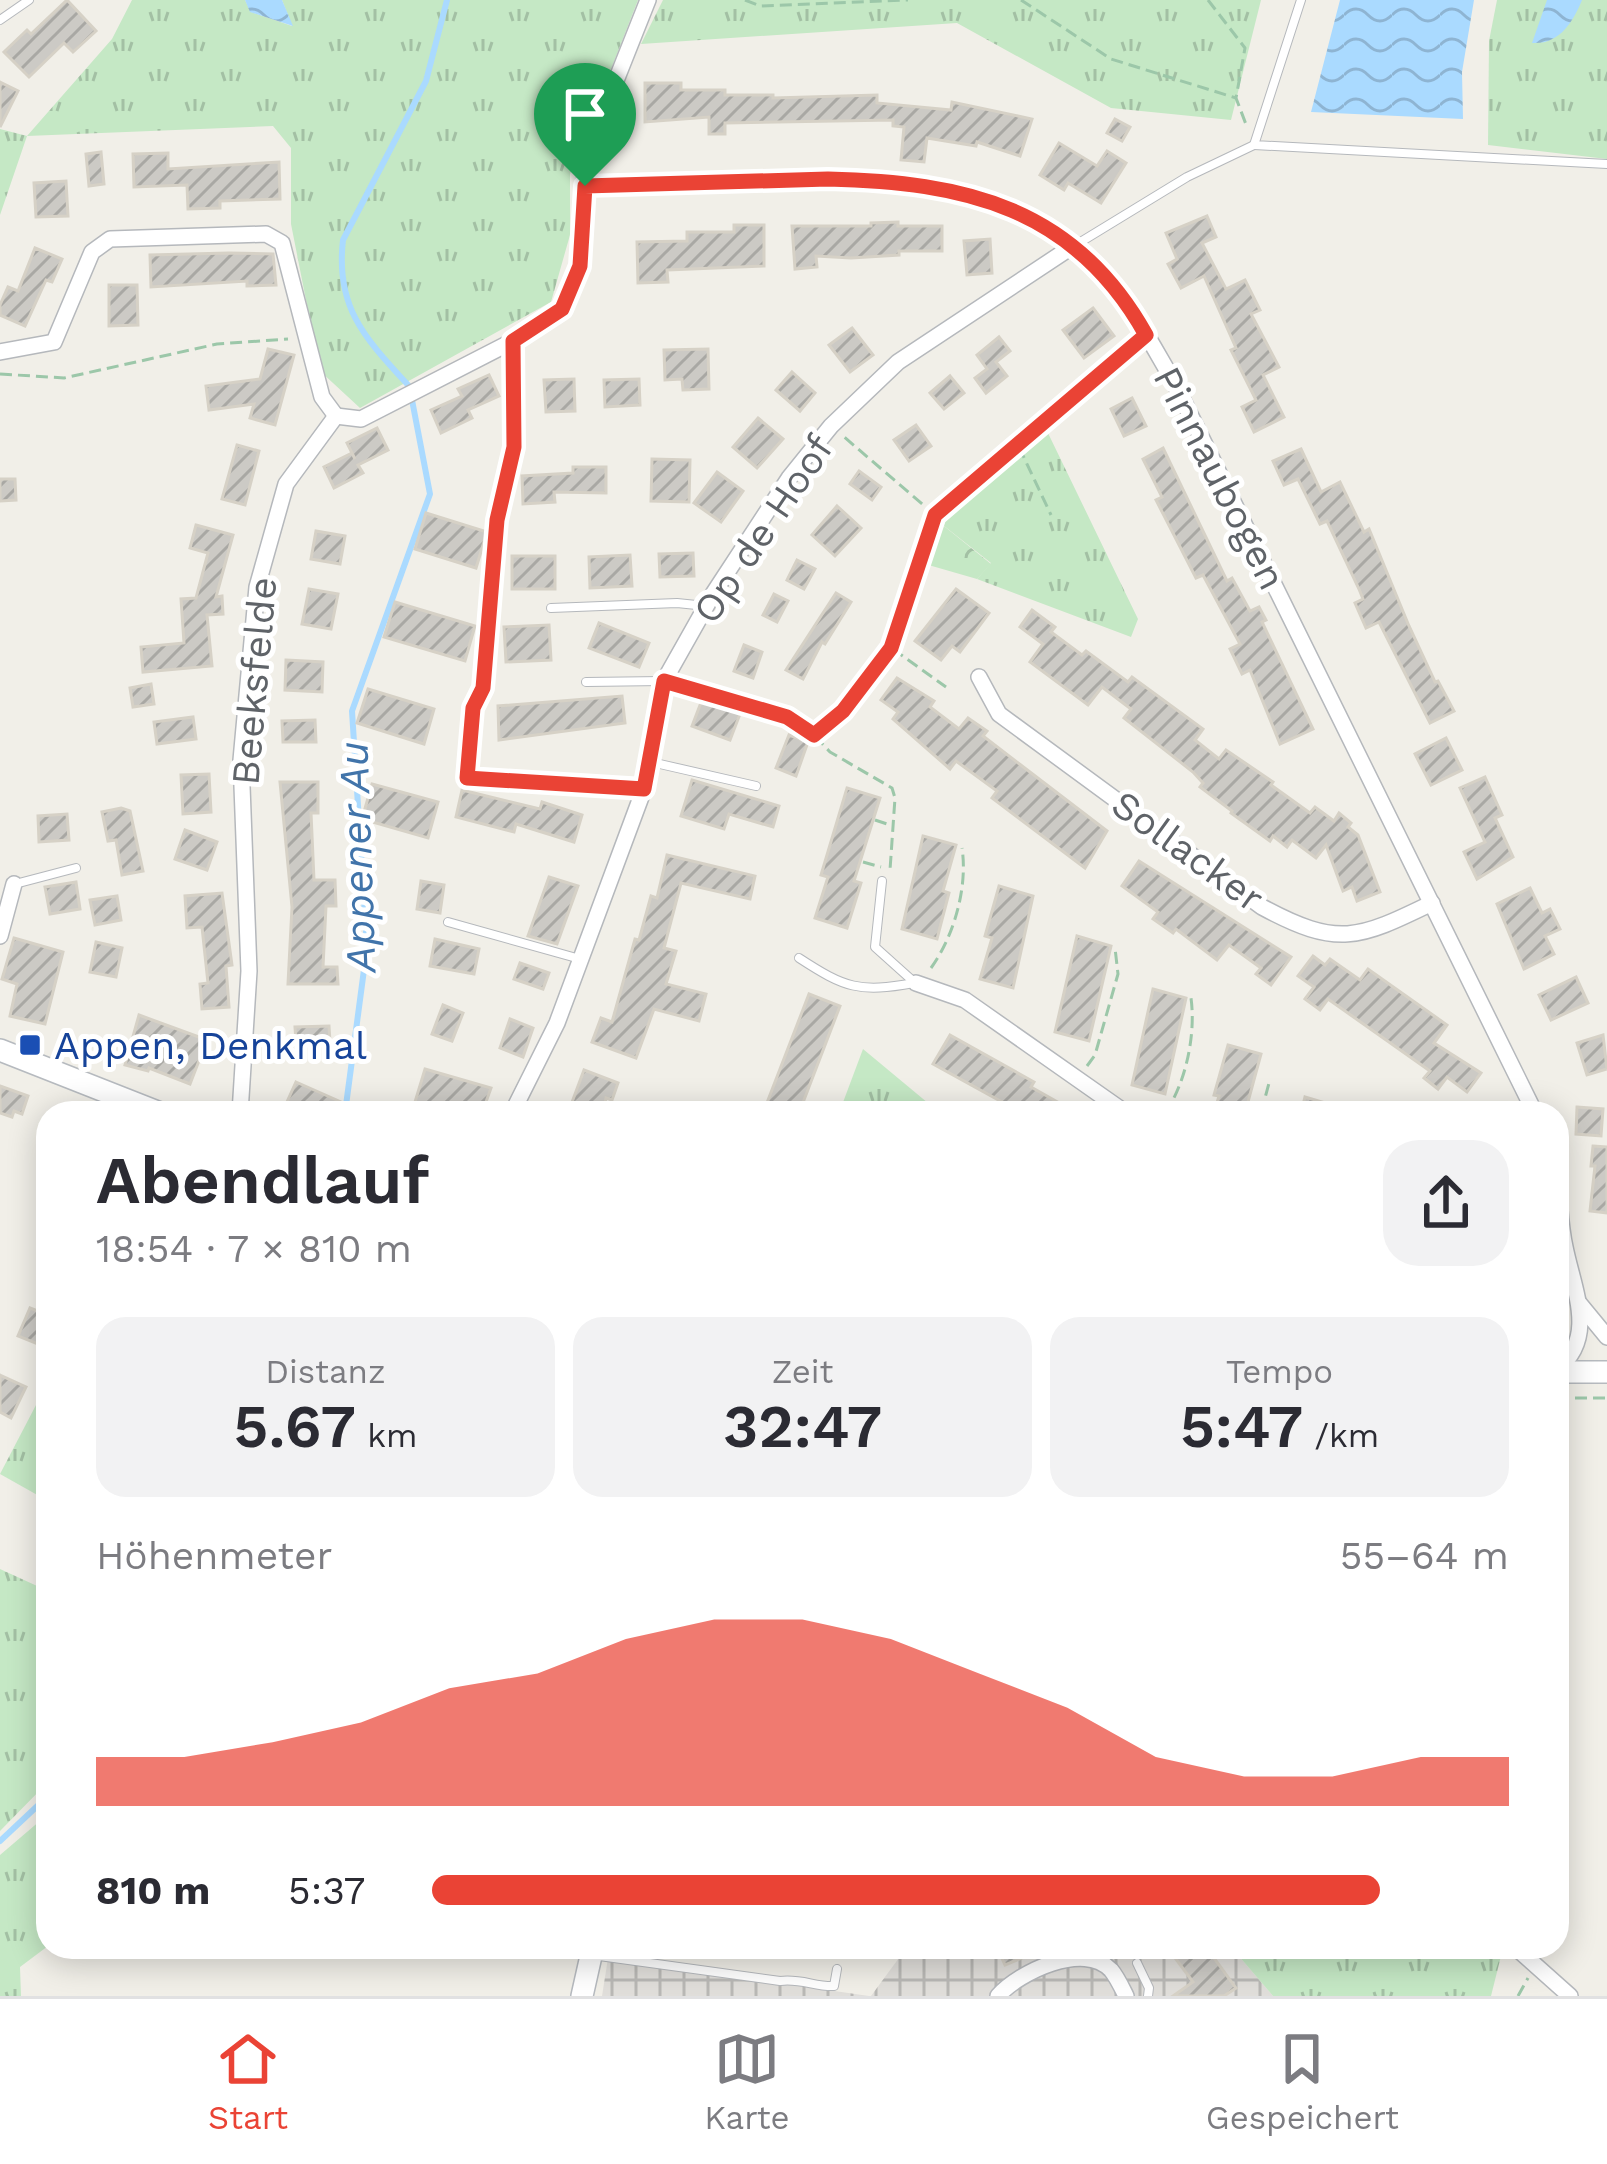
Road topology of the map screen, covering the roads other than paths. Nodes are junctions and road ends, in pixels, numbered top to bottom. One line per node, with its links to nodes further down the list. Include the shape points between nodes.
1 (29, 0): 4 (lane)
2 (648, 0): 7 (street, via 586,156)
3 (1300, 0): 5 (lane)
4 (0, 20)
5 (1254, 145): 6 (lane); 8 (lane)
6 (1607, 164)
7 (585, 186): 8 (street, Pinnaubogen, via 908,184 999,203); 10 (street, via 580,266 562,309 361,419)
8 (1073, 246): 11 (street, Op de Hoof, via 898,362 831,426); 23 (street, Pinnaubogen, via 1115,286 1174,382)
9 (0, 352): 10 (street, via 54,342 92,252 110,239 266,234 282,243 322,397)
10 (335, 416): 31 (street, Beeksfelde, via 286,484 257,587 241,760 249,971)
11 (707, 607): 12 (lane); 14 (street, Op de Hoof)
12 (551, 608)
13 (980, 677): 23 (street, Sollacker, via 999,713 1296,925 1353,935)
14 (664, 681): 15 (lane); 17 (street, Op de Hoof)
15 (586, 682)
16 (473, 708): 19 (street, via 467,778)
17 (651, 762): 18 (lane); 19 (street, Op de Hoof)
18 (756, 786)
19 (644, 789): 27 (street, Op de Hoof)
20 (76, 868): 22 (lane)
21 (881, 880): 28 (lane, via 875,947)
22 (14, 884): 25 (street)
23 (1432, 903): 34 (street, Pinnaubogen)
24 (448, 922): 27 (lane)
25 (0, 936)
26 (799, 958): 28 (lane, via 849,987)
27 (580, 959): 32 (street, Op de Hoof)
28 (916, 983): 33 (street, via 965,1000)
29 (0, 1050): 30 (main road)
30 (106, 1101)
31 (241, 1101)
32 (518, 1101)
33 (1109, 1101)
34 (1529, 1101)
35 (1569, 1263): 36 (street)
36 (1579, 1303): 37 (street); 38 (street)
37 (1607, 1337)
38 (1569, 1358)
39 (1569, 1371): 40 (main road)
40 (1607, 1372)
41 (590, 1959): 48 (main road)
42 (642, 1959): 47 (lane, via 825,1987 834,1986)
43 (1072, 1959): 49 (street)
44 (1088, 1959): 50 (street, via 1111,1970)
45 (1528, 1959): 52 (street)
46 (1137, 1963): 51 (lane)
47 (837, 1969)
48 (582, 1996)
49 (998, 1996)
50 (1126, 1996)
51 (1148, 1996)
52 (1570, 1996)

